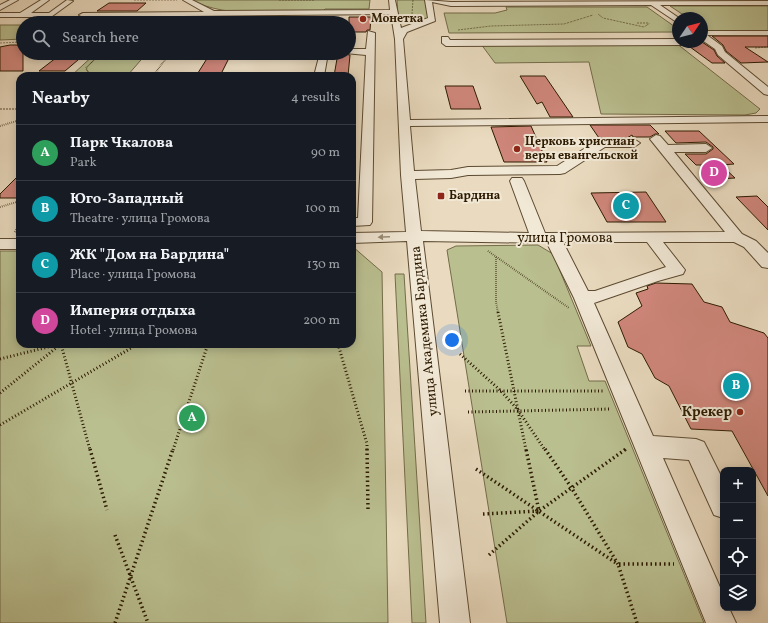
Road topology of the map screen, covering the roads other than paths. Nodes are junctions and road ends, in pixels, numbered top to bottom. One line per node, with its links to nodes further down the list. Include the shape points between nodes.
1 (15, 0): 12 (street)
2 (46, 0): 19 (street)
3 (186, 0): 15 (street)
4 (392, 0): 17 (street, улица Академика Бардина)
5 (429, 0): 11 (street); 14 (street)
6 (70, 1): 19 (street, via 51,15)
7 (494, 2): 8 (street); 11 (street)
8 (607, 2): 9 (street)
9 (652, 3): 10 (street); 22 (street)
10 (768, 3)
11 (451, 4): 14 (street, via 436,6)
12 (0, 8)
13 (92, 8): 20 (street)
14 (431, 10): 23 (street, via 432,19)
15 (216, 14): 16 (street); 21 (street)
16 (256, 14): 17 (street)
17 (393, 14): 23 (street, via 409,22); 33 (street, улица Академика Бардина)
18 (0, 15): 19 (street)
19 (22, 15)
20 (82, 16)
21 (126, 16)
22 (672, 17)
23 (426, 21): 33 (street, via 404,30)
24 (371, 33): 39 (street)
25 (637, 33): 34 (street, via 444,36 446,43)
26 (672, 33): 34 (street, via 653,33)
27 (768, 33): 30 (street)
28 (768, 37): 31 (street)
29 (672, 38): 34 (street)
30 (708, 38)
31 (708, 38)
32 (708, 38): 37 (street)
33 (399, 39): 44 (street, улица Академика Бардина)
34 (660, 40): 35 (street)
35 (672, 41)
36 (708, 41): 42 (street)
37 (768, 42)
38 (356, 52): 39 (street)
39 (370, 52): 50 (street, via 365,222)
40 (322, 60): 41 (street)
41 (320, 72)
42 (768, 92)
43 (768, 119): 44 (street)
44 (405, 122): 47 (street, улица Академика Бардина)
45 (634, 143): 47 (street, via 602,143 560,170 468,171)
46 (706, 148): 54 (street, via 660,144)
47 (408, 175): 52 (street, улица Академика Бардина)
48 (517, 181): 51 (street)
49 (518, 217): 51 (street, via 521,224)
50 (356, 222)
51 (542, 233): 52 (street, улица Громова); 53 (street, улица Громова); 59 (street)
52 (416, 236): 55 (street, улица Громова, one-way to 55); 62 (street, улица Академика Бардина)
53 (651, 237): 54 (street, улица Громова); 59 (street, via 677,270)
54 (737, 237): 58 (street, via 750,244)
55 (356, 238)
56 (0, 244): 57 (street)
57 (16, 244)
58 (768, 263)
59 (576, 303): 60 (street, via 626,400)
60 (646, 446): 61 (street, via 696,450); 63 (street)
61 (722, 503)
62 (455, 623)
63 (721, 623)

